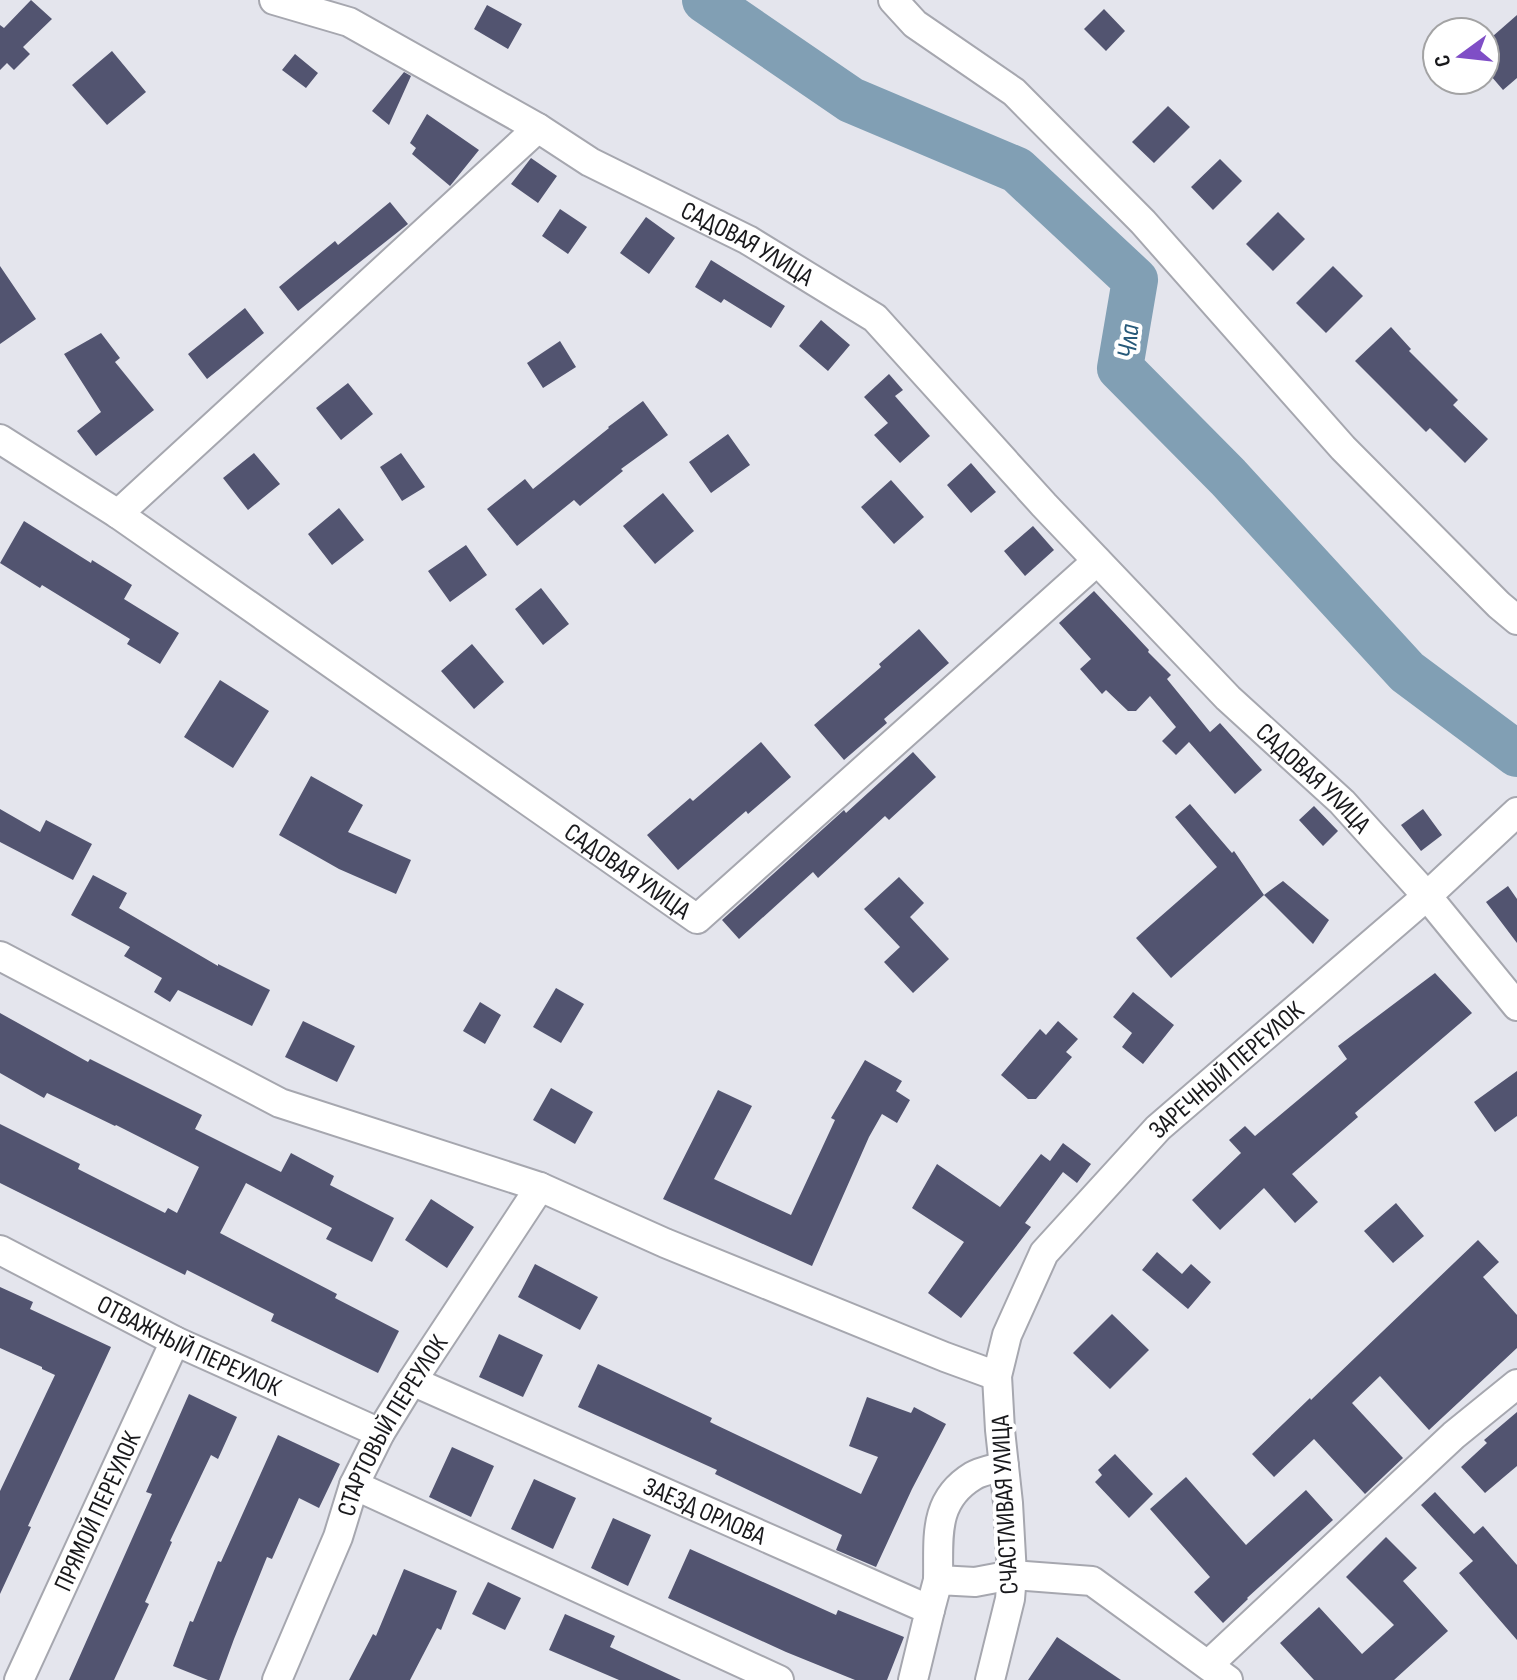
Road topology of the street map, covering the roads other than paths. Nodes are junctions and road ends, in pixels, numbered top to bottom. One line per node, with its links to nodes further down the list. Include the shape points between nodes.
1 (274, 0): 3 (street, САДОВАЯ УЛИЦА, via 349,22)
2 (893, 0): 7 (street, via 915,24 1014,92 1143,222 1343,448)
3 (538, 128): 5 (street); 6 (street, САДОВАЯ УЛИЦА, via 590,162 748,240 875,318)
4 (0, 439): 5 (street, САДОВАЯ УЛИЦА)
5 (118, 514): 6 (street, САДОВАЯ УЛИЦА, via 697,919)
6 (1097, 561): 9 (street, САДОВАЯ УЛИЦА, via 1228,698 1342,802)
7 (1517, 620)
8 (1517, 812): 9 (street, ЗАРЕЧНЫЙ ПЕРЕУЛОК)
9 (1427, 896): 11 (street, САДОВАЯ УЛИЦА); 15 (street, ЗАРЕЧНЫЙ ПЕРЕУЛОК, via 1158,1128 1044,1253 1007,1335)
10 (0, 956): 12 (street, via 280,1103)
11 (1517, 1006)
12 (540, 1187): 15 (street); 16 (street, СТАРТОВЫЙ ПЕРЕУЛОК)
13 (0, 1250): 14 (street, ОТВАЖНЫЙ ПЕРЕУЛОК)
14 (175, 1341): 18 (street, ОТВАЖНЫЙ ПЕРЕУЛОК); 25 (street, ПРЯМОЙ ПЕРЕУЛОК)
15 (997, 1376): 19 (street, СЧАСТЛИВАЯ УЛИЦА)
16 (412, 1381): 18 (street, СТАРТОВЫЙ ПЕРЕУЛОК); 23 (street, ЗАЕЗД ОРЛОВА)
17 (1517, 1384): 24 (street, via 1454,1435)
18 (380, 1433): 20 (street, СТАРТОВЫЙ ПЕРЕУЛОК)
19 (1004, 1466): 21 (street, СЧАСТЛИВАЯ УЛИЦА); 22 (street, via 974,1475 948,1499 939,1521)
20 (354, 1485): 26 (street, СТАРТОВЫЙ ПЕРЕУЛОК, via 338,1537); 27 (street)
21 (1012, 1575): 22 (street, via 975,1582); 24 (street, via 1092,1581); 29 (street, СЧАСТЛИВАЯ УЛИЦА)
22 (938, 1580): 23 (street)
23 (930, 1610): 28 (street)
24 (1218, 1672)
25 (19, 1680)
26 (277, 1680)
27 (779, 1680)
28 (913, 1680)
29 (990, 1680)

